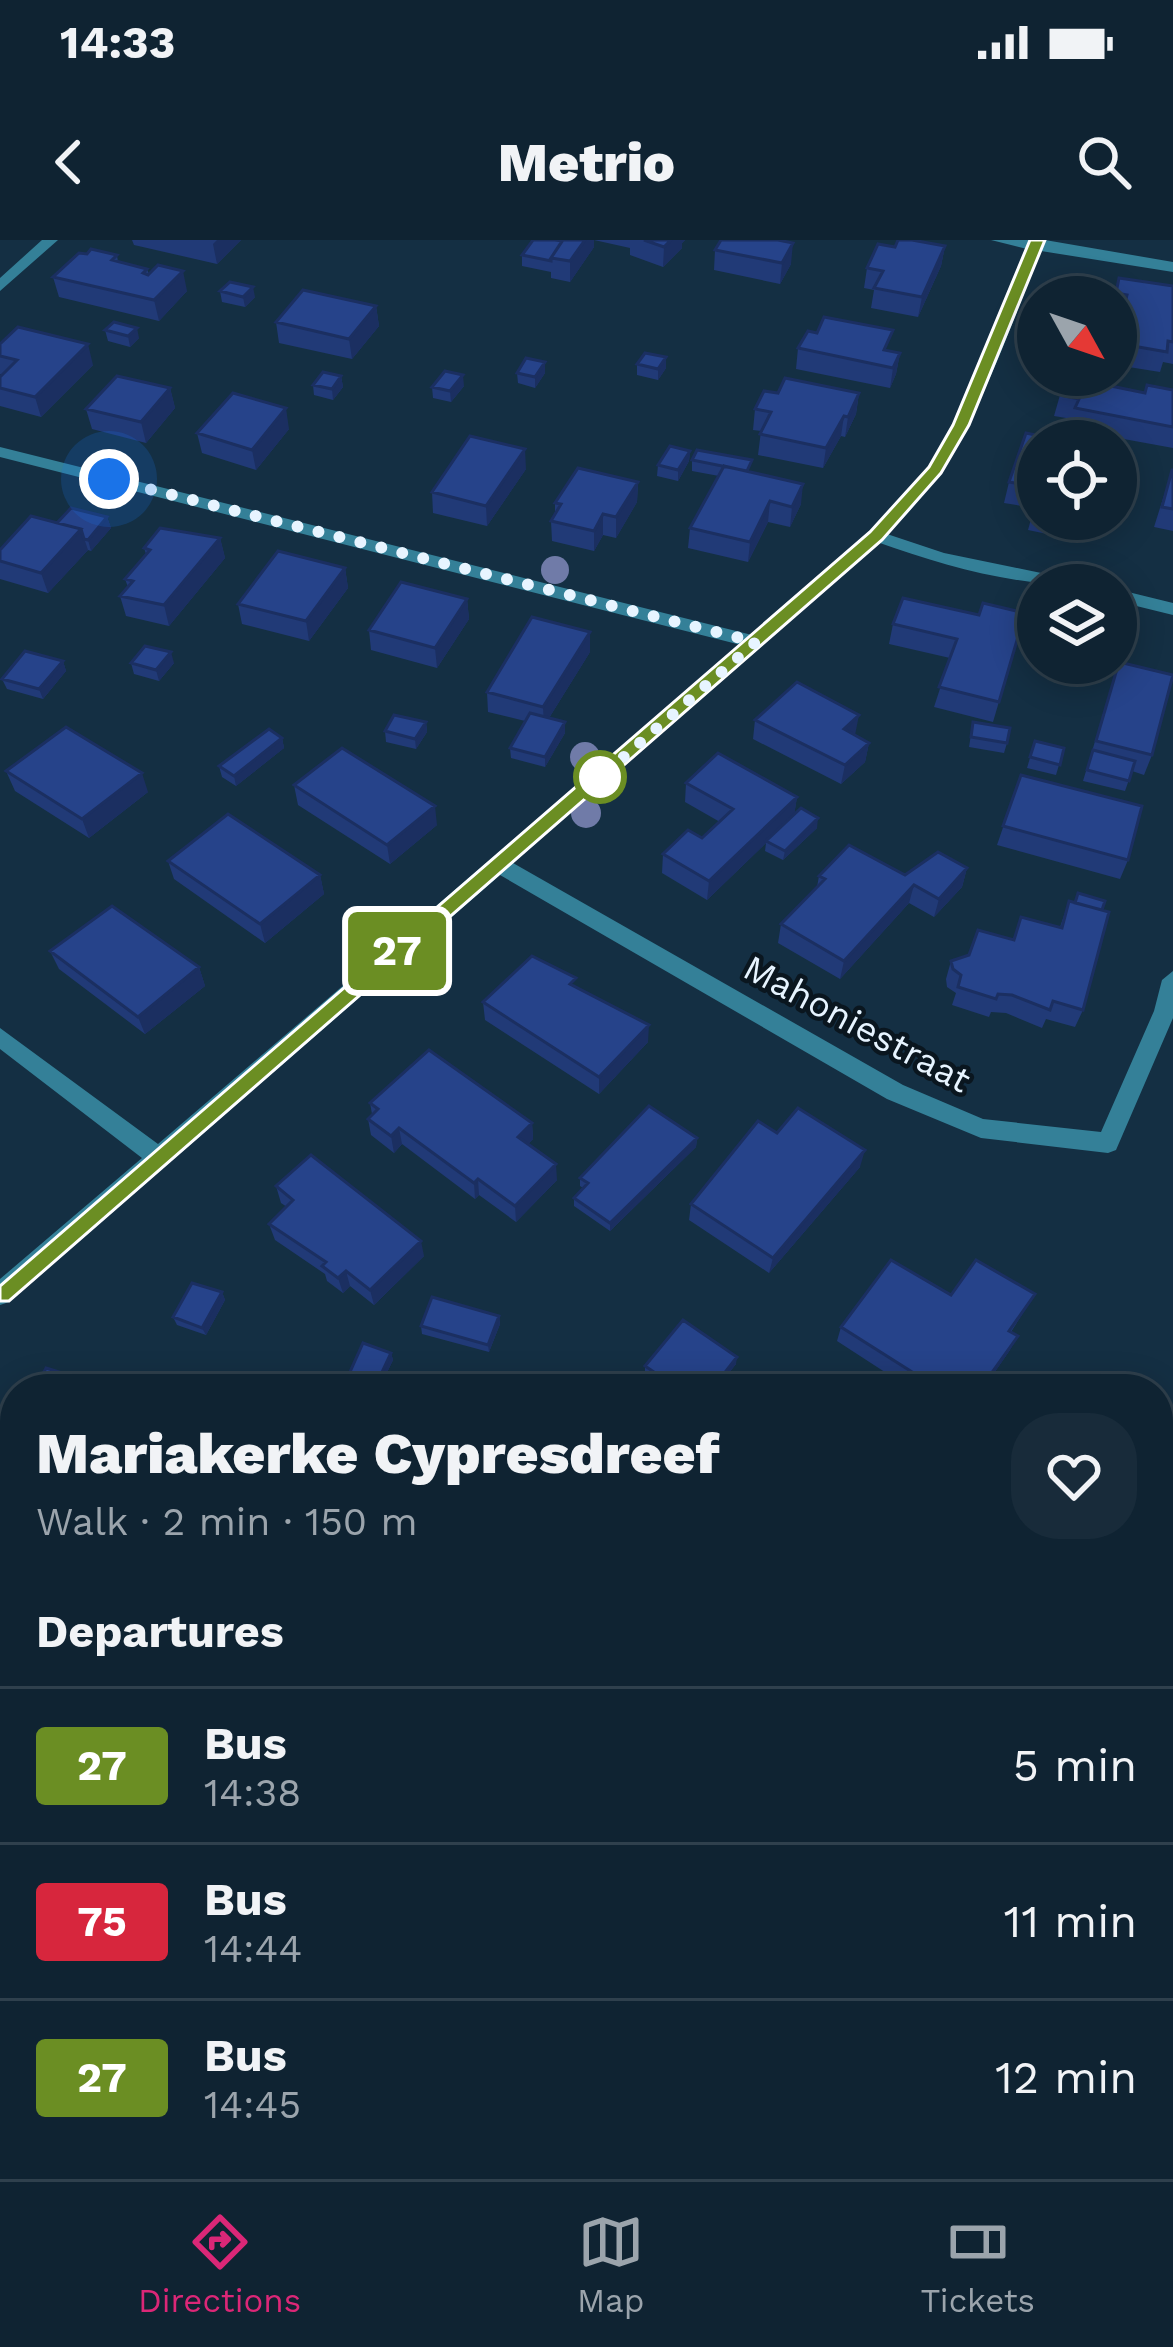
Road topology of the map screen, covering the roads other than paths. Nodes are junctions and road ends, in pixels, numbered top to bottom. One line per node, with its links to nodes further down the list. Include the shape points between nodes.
1 (51, 240): 5 (street)
2 (998, 240): 3 (street)
3 (1037, 244): 4 (street); 7 (street, via 961,425 935,469)
4 (1173, 267)
5 (0, 286)
6 (0, 452): 11 (street)
7 (876, 536): 8 (street); 11 (street)
8 (1017, 574)
9 (1137, 601): 10 (street)
10 (1173, 609)
11 (756, 642): 12 (street)
12 (499, 865): 13 (street, Mahoniestraat, via 895,1092 981,1128 1108,1143); 15 (street)
13 (1173, 980)
14 (0, 1037): 15 (street)
15 (157, 1156): 16 (street)
16 (0, 1294)

